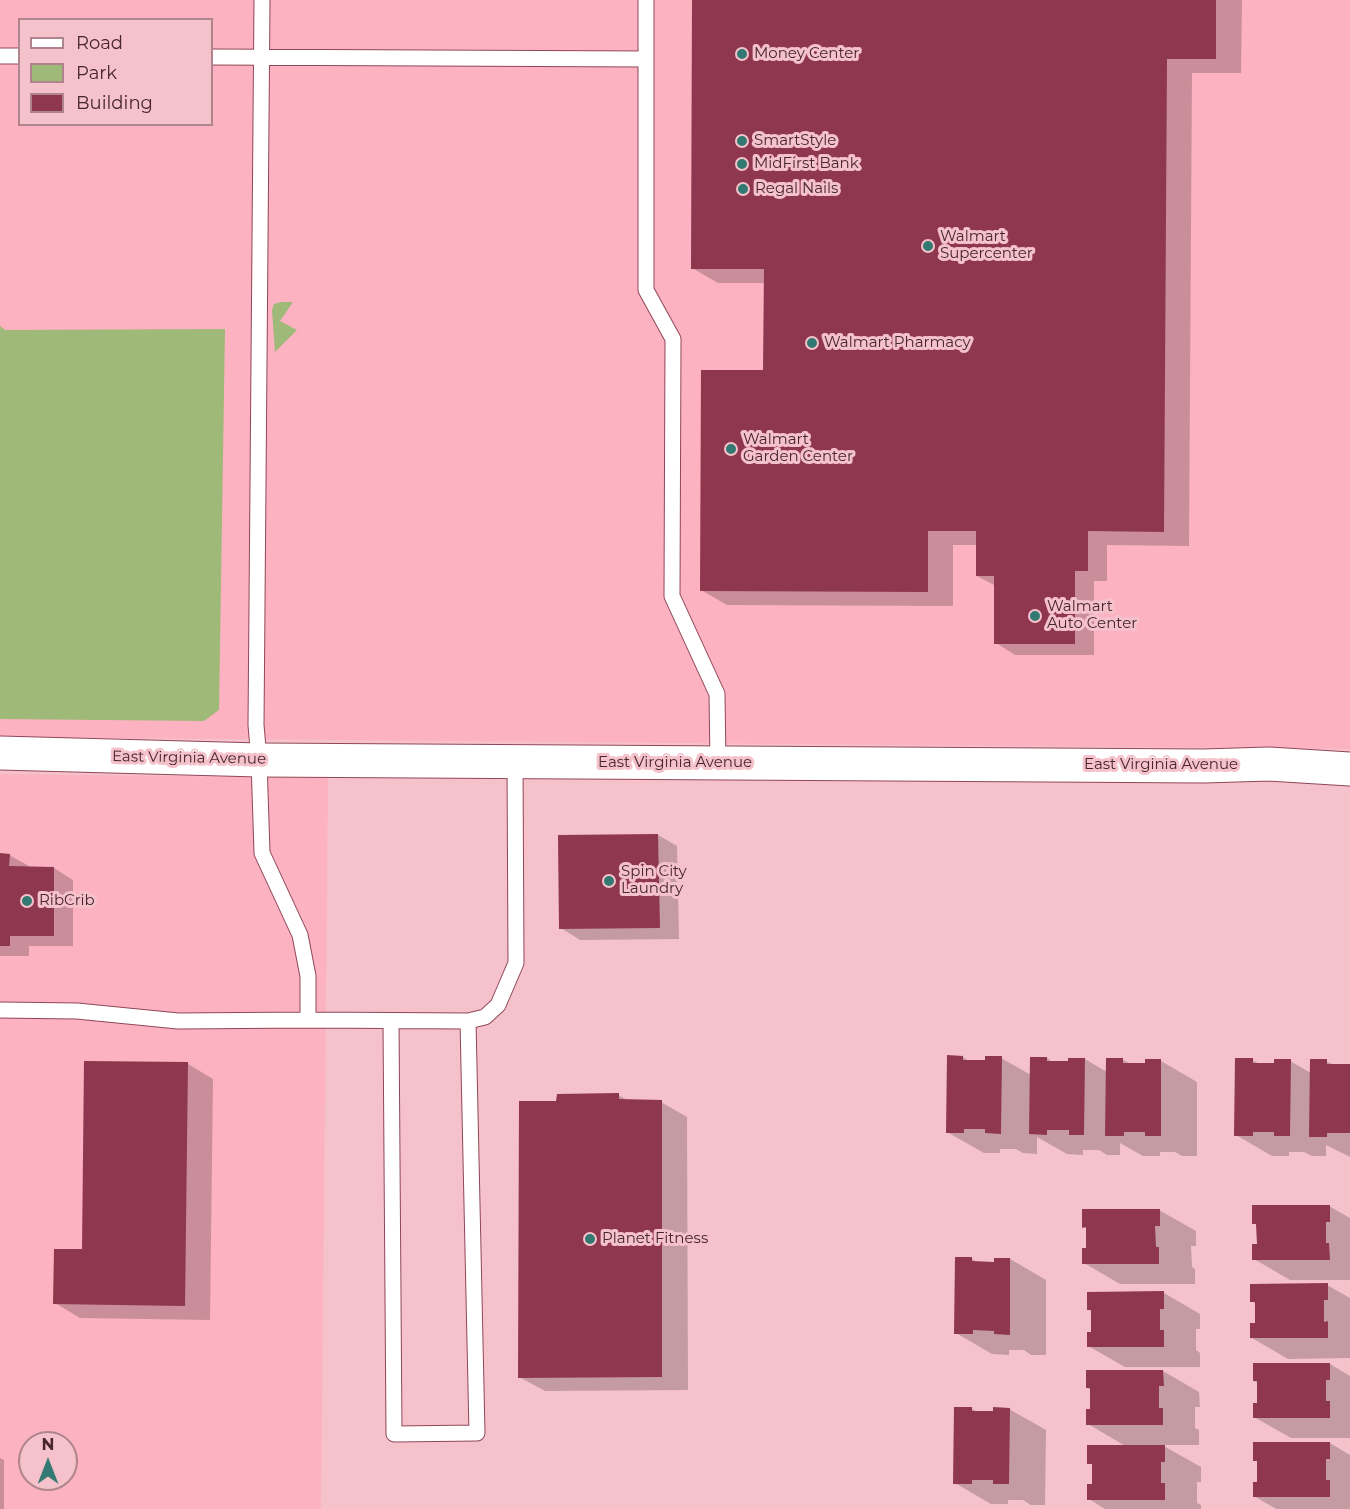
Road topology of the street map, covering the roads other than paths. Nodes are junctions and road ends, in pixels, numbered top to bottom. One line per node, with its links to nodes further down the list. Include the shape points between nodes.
1 (262, 0): 6 (lane)
2 (646, 0): 7 (lane)
3 (0, 56): 4 (lane)
4 (18, 56)
5 (213, 57): 6 (lane)
6 (262, 57): 7 (lane); 9 (lane, via 256,725)
7 (646, 59): 11 (lane, via 646,290 673,339 672,596 717,694)
8 (0, 753): 9 (street, East Virginia Avenue)
9 (259, 759): 10 (street, East Virginia Avenue); 14 (lane, via 262,853 300,935 308,976)
10 (515, 762): 11 (street, East Virginia Avenue); 16 (lane, via 516,963 498,1005 485,1017)
11 (718, 763): 12 (street, East Virginia Avenue, via 1269,764)
12 (1350, 769)
13 (0, 1010): 14 (lane, via 77,1011 178,1021)
14 (308, 1020): 15 (lane)
15 (391, 1021): 16 (lane); 16 (lane, via 394,1434 477,1433)
16 (468, 1021)

